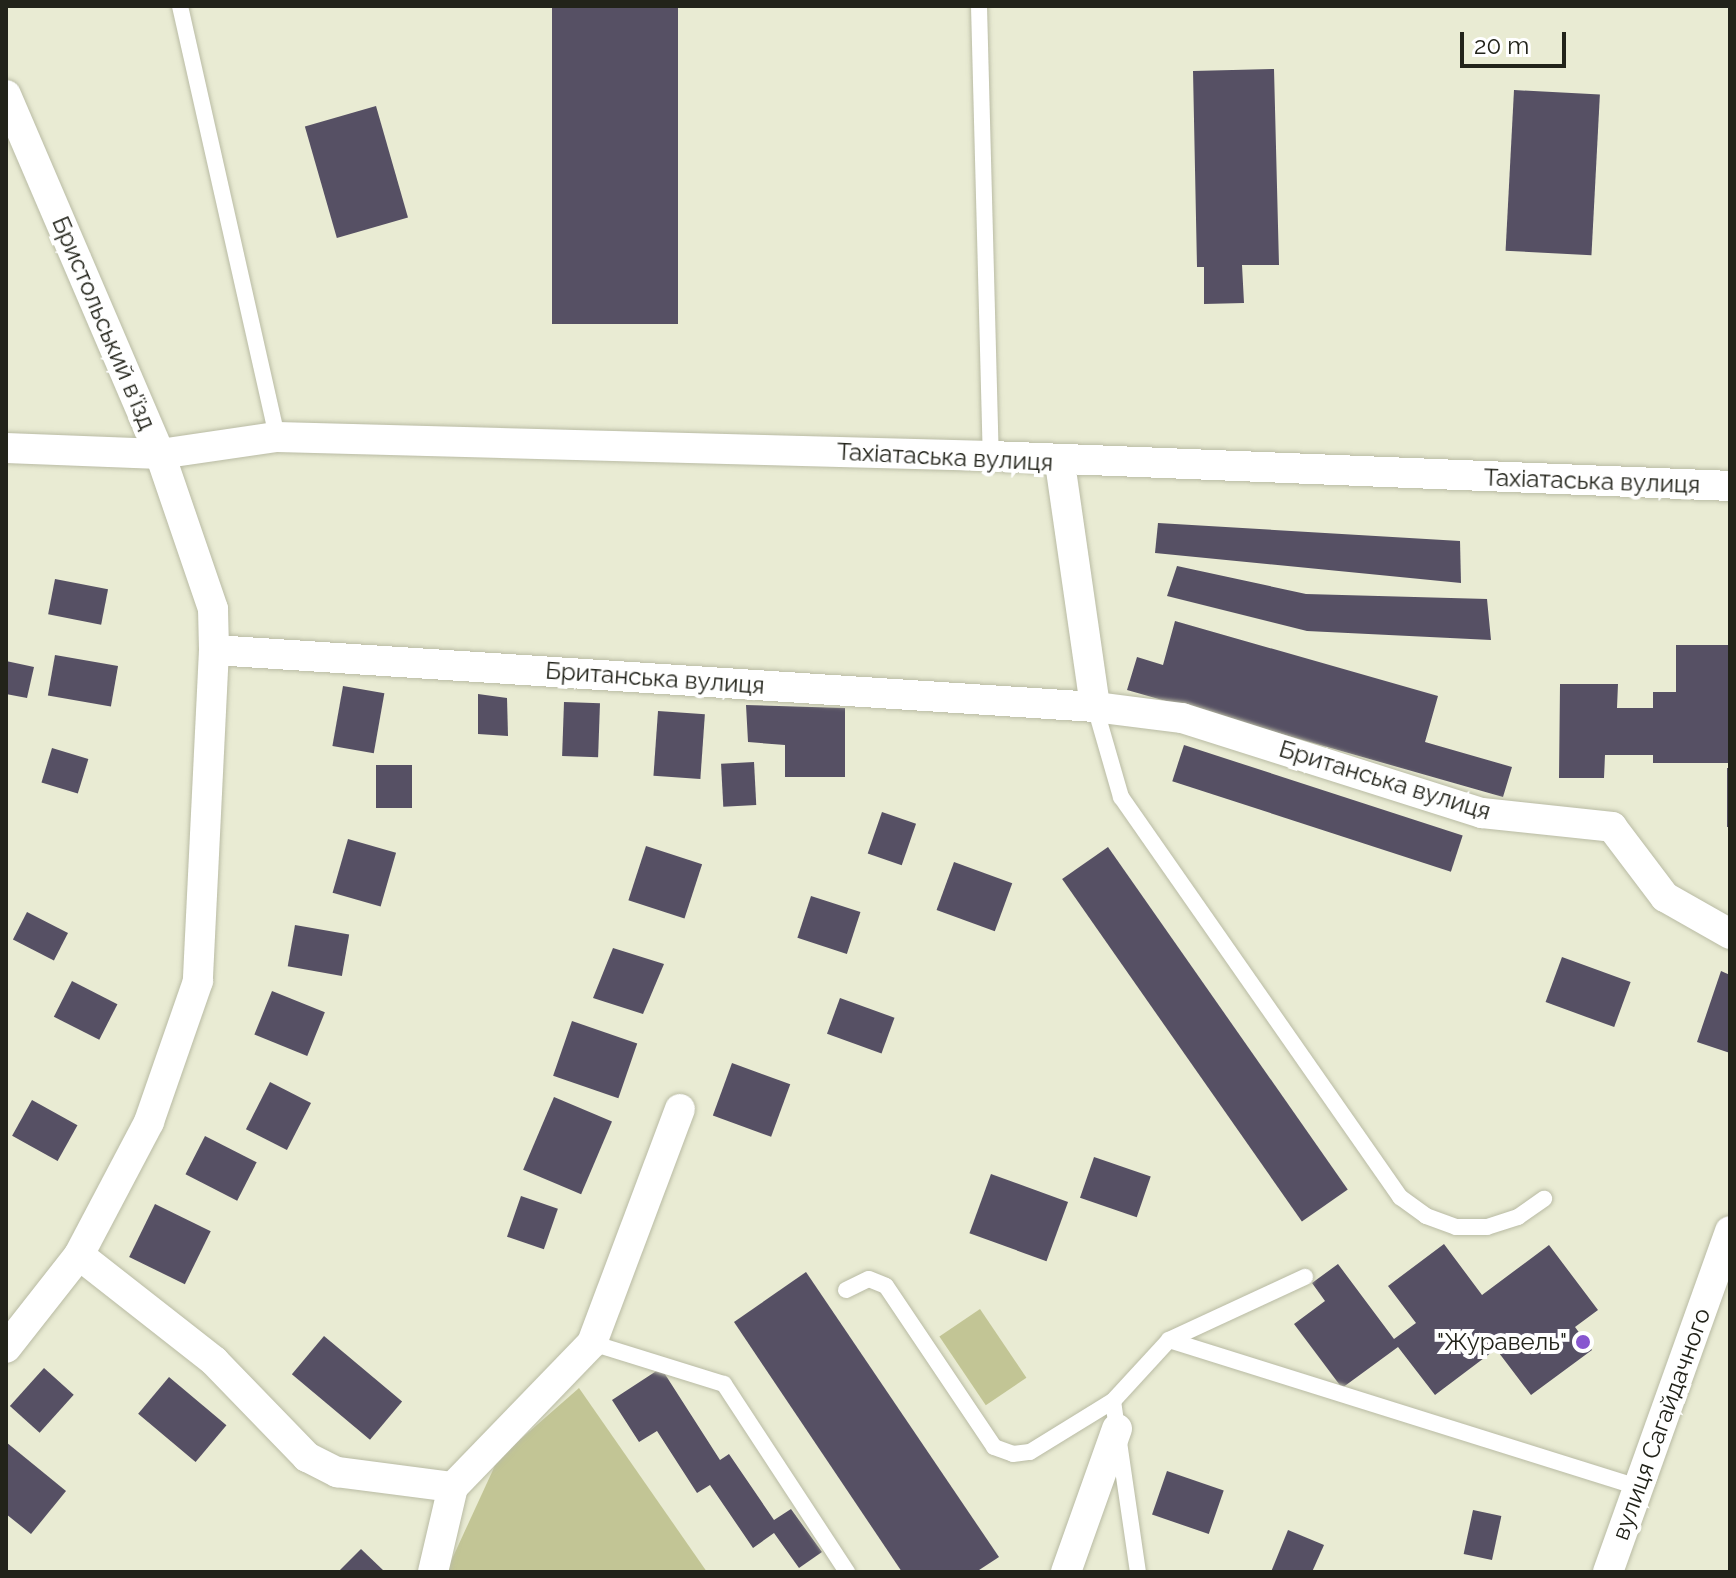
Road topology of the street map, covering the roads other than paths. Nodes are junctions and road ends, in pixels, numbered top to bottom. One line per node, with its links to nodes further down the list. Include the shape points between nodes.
1 (180, 6): 4 (lane)
2 (979, 6): 7 (lane)
3 (6, 95): 6 (street, Бристольський в'їзд)
4 (277, 437): 6 (street, Тахіатаська вулиця); 7 (street, Тахіатаська вулиця)
5 (6, 448): 6 (street, Бристольський в'їзд)
6 (160, 454): 10 (street, via 213,609)
7 (991, 456): 8 (street, Тахіатаська вулиця)
8 (1060, 463): 9 (street, Тахіатаська вулиця); 11 (street)
9 (1730, 486)
10 (214, 650): 11 (street, Британська вулиця); 16 (street, via 198,981 149,1122)
11 (1095, 707): 12 (street, Британська вулиця, via 1182,718 1482,813 1612,827 1665,897); 14 (lane, via 1121,797 1400,1197 1456,1227 1487,1227 1518,1217)
12 (1730, 934)
13 (680, 1109): 20 (street)
14 (1544, 1199)
15 (1730, 1231): 24 (street, вулиця Сагайдачного)
16 (79, 1255): 21 (street); 23 (street, via 214,1361 307,1457 337,1472)
17 (1305, 1277): 19 (lane)
18 (846, 1290): 22 (lane, via 869,1279 886,1286 994,1447 1013,1454 1030,1452)
19 (1169, 1340): 22 (lane); 24 (lane)
20 (592, 1343): 23 (street); 26 (lane, via 724,1384)
21 (6, 1348)
22 (1115, 1415): 27 (street); 28 (lane)
23 (453, 1487): 25 (street)
24 (1639, 1487): 29 (street, вулиця Сагайдачного)
25 (433, 1572)
26 (847, 1572)
27 (1066, 1572)
28 (1138, 1572)
29 (1608, 1572)

